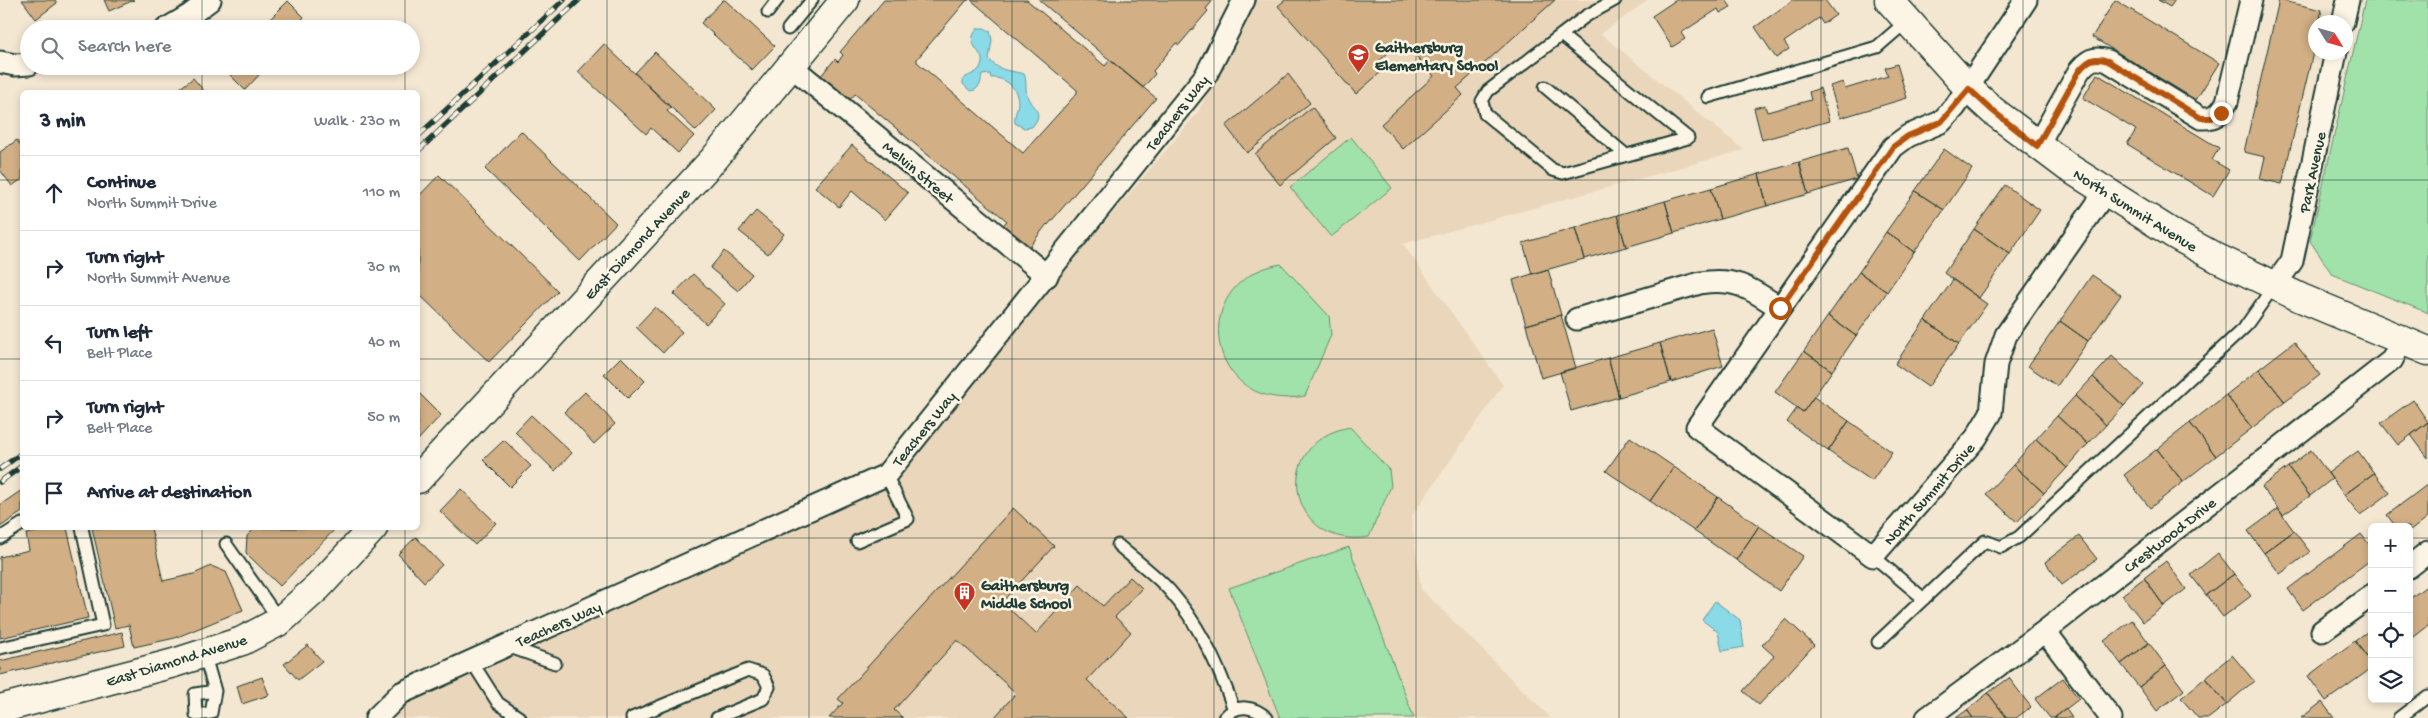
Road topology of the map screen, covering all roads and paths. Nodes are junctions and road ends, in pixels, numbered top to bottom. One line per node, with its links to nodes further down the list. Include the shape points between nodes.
1 (210, 0): 13 (street)
2 (777, 0): 11 (lane)
3 (812, 0): 15 (lane)
4 (845, 0): 20 (street, East Diamond Avenue)
5 (1244, 0): 27 (street, Teachers Way, via 1206,75)
6 (1614, 0): 16 (lane)
7 (1890, 0): 14 (street, North Summit Avenue)
8 (2026, 0): 22 (street, North Summit Drive)
9 (2251, 0): 24 (street, via 2227,102 2221,113 2212,118 2201,118 2098,58 2087,61 2079,71)
10 (2348, 0): 12 (street)
11 (768, 12)
12 (2345, 15)
13 (181, 20)
14 (1907, 21): 22 (street, North Summit Avenue); 23 (lane, via 1877,47)
15 (788, 29)
16 (1561, 35): 25 (lane, via 1688,138); 25 (lane, via 1488,91 1482,101 1485,114 1553,170 1563,173)
17 (2334, 60): 28 (street, Park Avenue, via 2292,261)
18 (0, 62): 19 (street)
19 (20, 64)
20 (791, 66): 27 (street, Melvin Street); 34 (street, East Diamond Avenue, via 714,159)
21 (1544, 87): 25 (lane)
22 (1969, 89): 24 (street, North Summit Avenue); 29 (street, North Summit Drive, via 1941,122 1908,136 1893,147)
23 (1708, 97)
24 (2037, 146): 26 (street, North Summit Avenue)
25 (1626, 155)
26 (2106, 192): 28 (street, North Summit Avenue, via 2175,235); 43 (street, North Summit Drive, via 2006,335 1996,364 1991,413 1976,438)
27 (1046, 276): 33 (street, Teachers Way)
28 (2274, 286): 31 (street, North Summit Avenue); 46 (lane, via 2245,327 2019,537 2001,547 1985,542)
29 (1780, 308): 30 (street, via 1752,289 1719,280); 43 (street, North Summit Drive, via 1697,427)
30 (1577, 319)
31 (2402, 340): 32 (street, North Summit Avenue); 48 (street, Crestwood Drive, via 2392,360)
32 (2428, 351)
33 (886, 475): 39 (lane, via 908,519); 51 (street, Teachers Way)
34 (420, 477)
35 (20, 525): 38 (lane)
36 (82, 530): 52 (lane, via 103,625)
37 (371, 530): 47 (street, East Diamond Avenue, via 318,587)
38 (0, 538)
39 (856, 541)
40 (226, 544): 47 (lane)
41 (1118, 545): 59 (lane, via 1170,590 1189,616 1218,668)
42 (2428, 552): 44 (street)
43 (1874, 556): 46 (lane)
44 (2413, 564)
45 (2368, 597): 49 (street)
46 (1924, 600): 50 (lane)
47 (280, 620): 53 (street, East Diamond Avenue, via 242,642)
48 (2045, 631): 66 (street, Crestwood Drive); 67 (street)
49 (2322, 631)
50 (1878, 642)
51 (507, 646): 54 (street, Teachers Way); 55 (lane)
52 (0, 648)
53 (204, 653): 56 (lane); 58 (street, East Diamond Avenue)
54 (472, 662): 60 (street, Teachers Way, via 401,693); 61 (lane, via 498,703)
55 (555, 663)
56 (215, 691)
57 (2428, 696): 68 (lane)
58 (0, 709)
59 (1234, 710): 64 (lane); 65 (lane, via 1252,708)
60 (376, 718)
61 (520, 718)
62 (632, 718): 63 (lane, via 748,670 763,675 769,687 763,699)
63 (717, 718)
64 (1224, 718)
65 (1268, 718)
66 (1927, 718)
67 (2111, 718)
68 (2399, 718)

